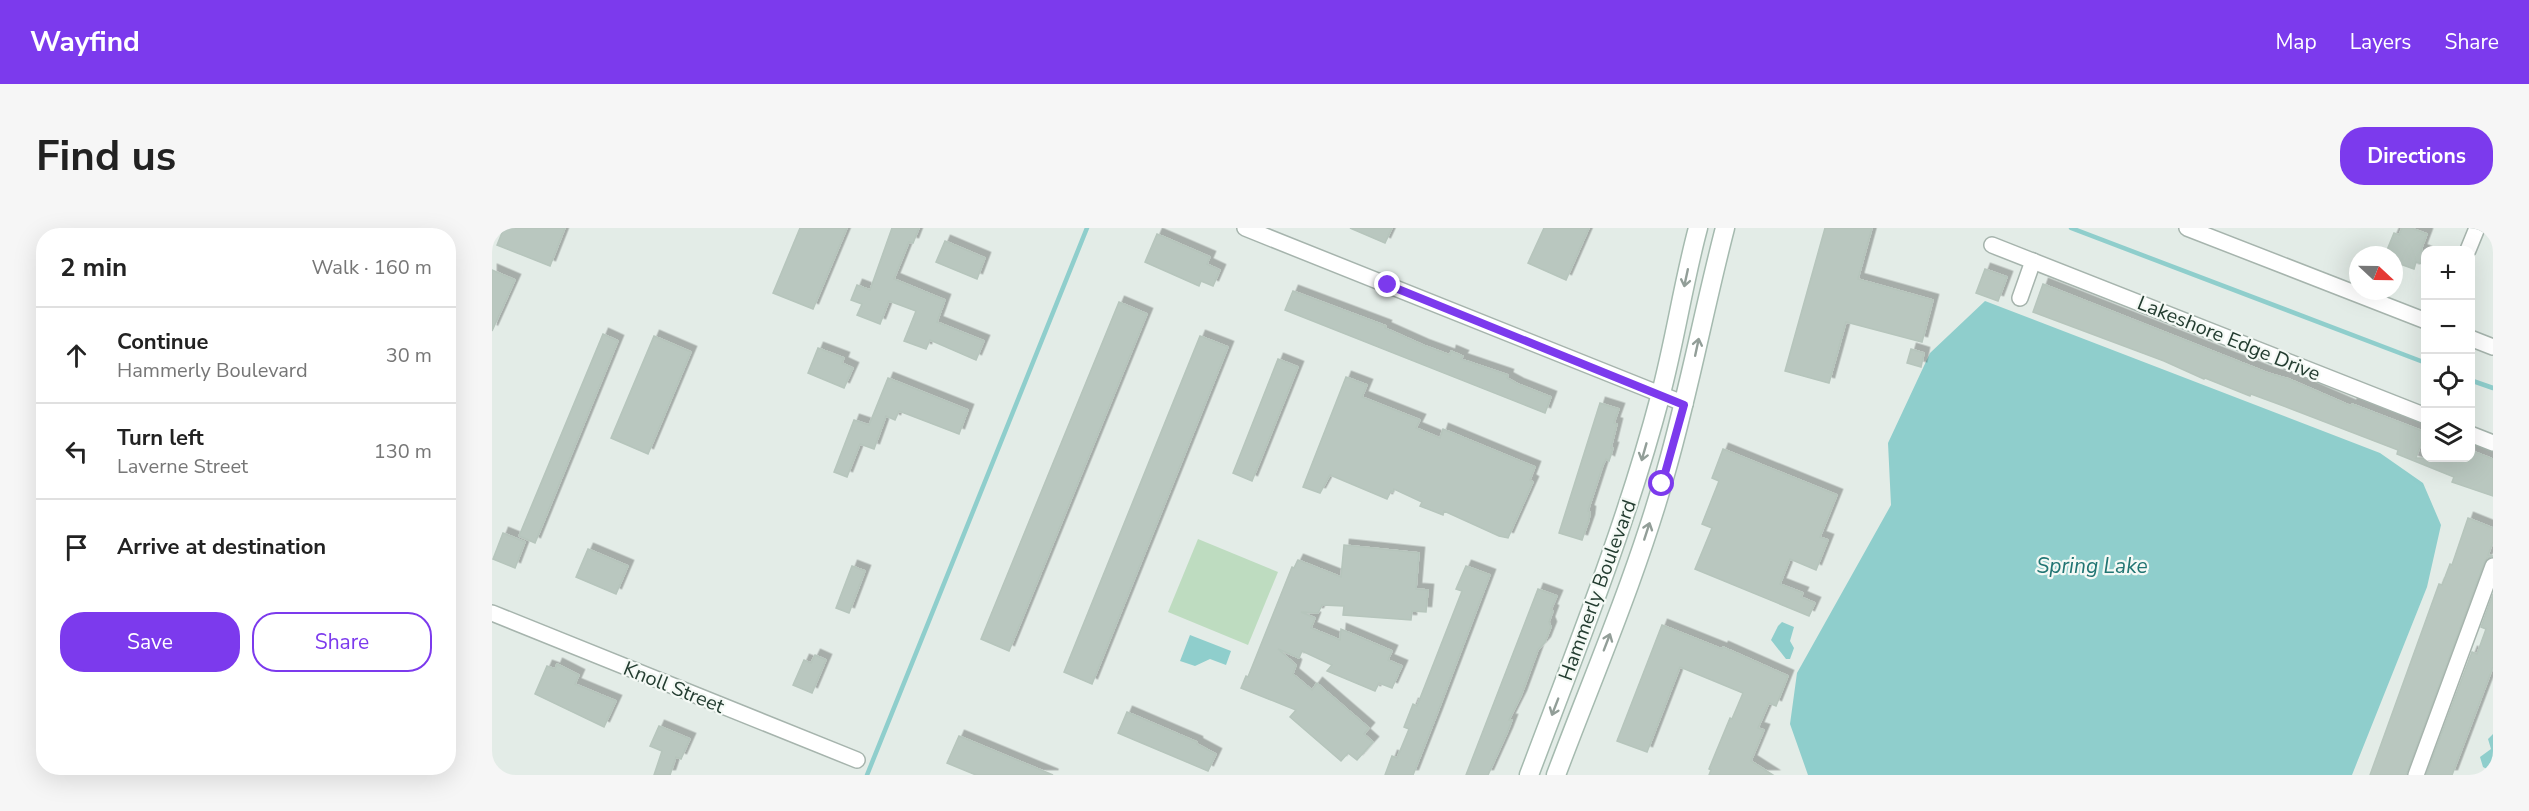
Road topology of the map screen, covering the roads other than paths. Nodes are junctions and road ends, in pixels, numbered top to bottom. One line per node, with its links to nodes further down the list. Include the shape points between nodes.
1 (1245, 228): 13 (street)
2 (1698, 228): 13 (main road, Hammerly Boulevard, one-way to 13)
3 (1725, 228): 14 (main road, Hammerly Boulevard, one-way to 3)
4 (2187, 228): 10 (street)
5 (2477, 228): 7 (street)
6 (1992, 244): 8 (street, Lakeshore Edge Drive)
7 (2470, 246)
8 (2033, 261): 9 (street); 15 (street, Lakeshore Edge Drive)
9 (2020, 298)
10 (2421, 319)
11 (2475, 340): 12 (street)
12 (2493, 347)
13 (1661, 396): 14 (street); 19 (main road, Hammerly Boulevard, one-way to 19)
14 (1684, 405): 20 (main road, Hammerly Boulevard, one-way to 14)
15 (2421, 414)
16 (2475, 436): 17 (street)
17 (2493, 442)
18 (2493, 566): 25 (street)
19 (1605, 573): 20 (main road); 23 (main road, Hammerly Boulevard, one-way to 23)
20 (1632, 578): 24 (main road, Hammerly Boulevard, one-way to 20)
21 (492, 613): 22 (street, Knoll Street)
22 (857, 760)
23 (1529, 775)
24 (1556, 775)
25 (2416, 775)

